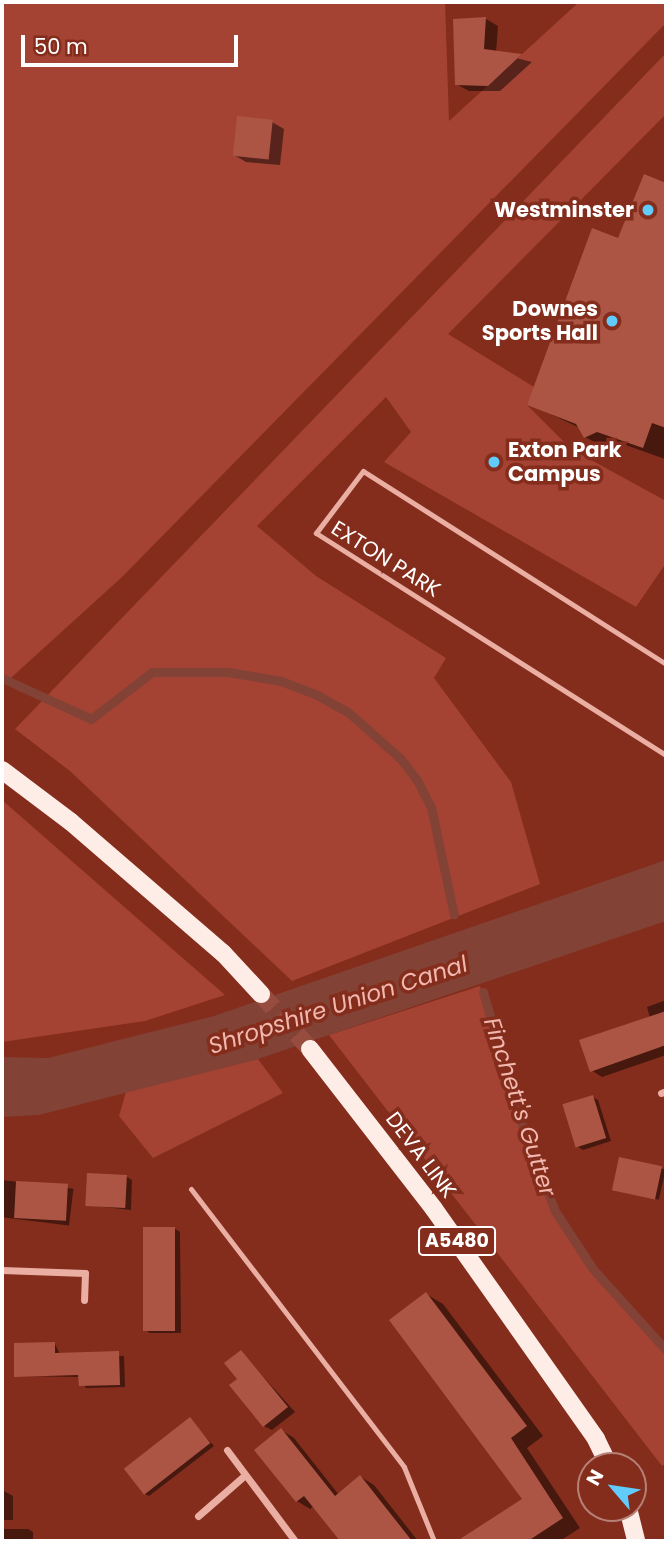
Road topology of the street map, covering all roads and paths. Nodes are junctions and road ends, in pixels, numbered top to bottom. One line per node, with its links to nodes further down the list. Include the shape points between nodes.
1 (666, 664): 2 (lane, EXTON PARK, via 362,471 316,533)
2 (666, 754)
3 (2, 770): 4 (main road, via 102,848 223,953)
4 (261, 994)
5 (310, 1049): 10 (main road, DEVA LINK / A5480, via 434,1209)
6 (191, 1189): 15 (lane, via 404,1467)
7 (2, 1270): 8 (street, via 85,1273)
8 (84, 1300)
9 (227, 1450): 11 (street)
10 (602, 1452)
11 (245, 1475): 12 (street); 14 (street)
12 (198, 1516)
13 (631, 1522): 16 (main road)
14 (295, 1541)
15 (434, 1541)
16 (636, 1541)

